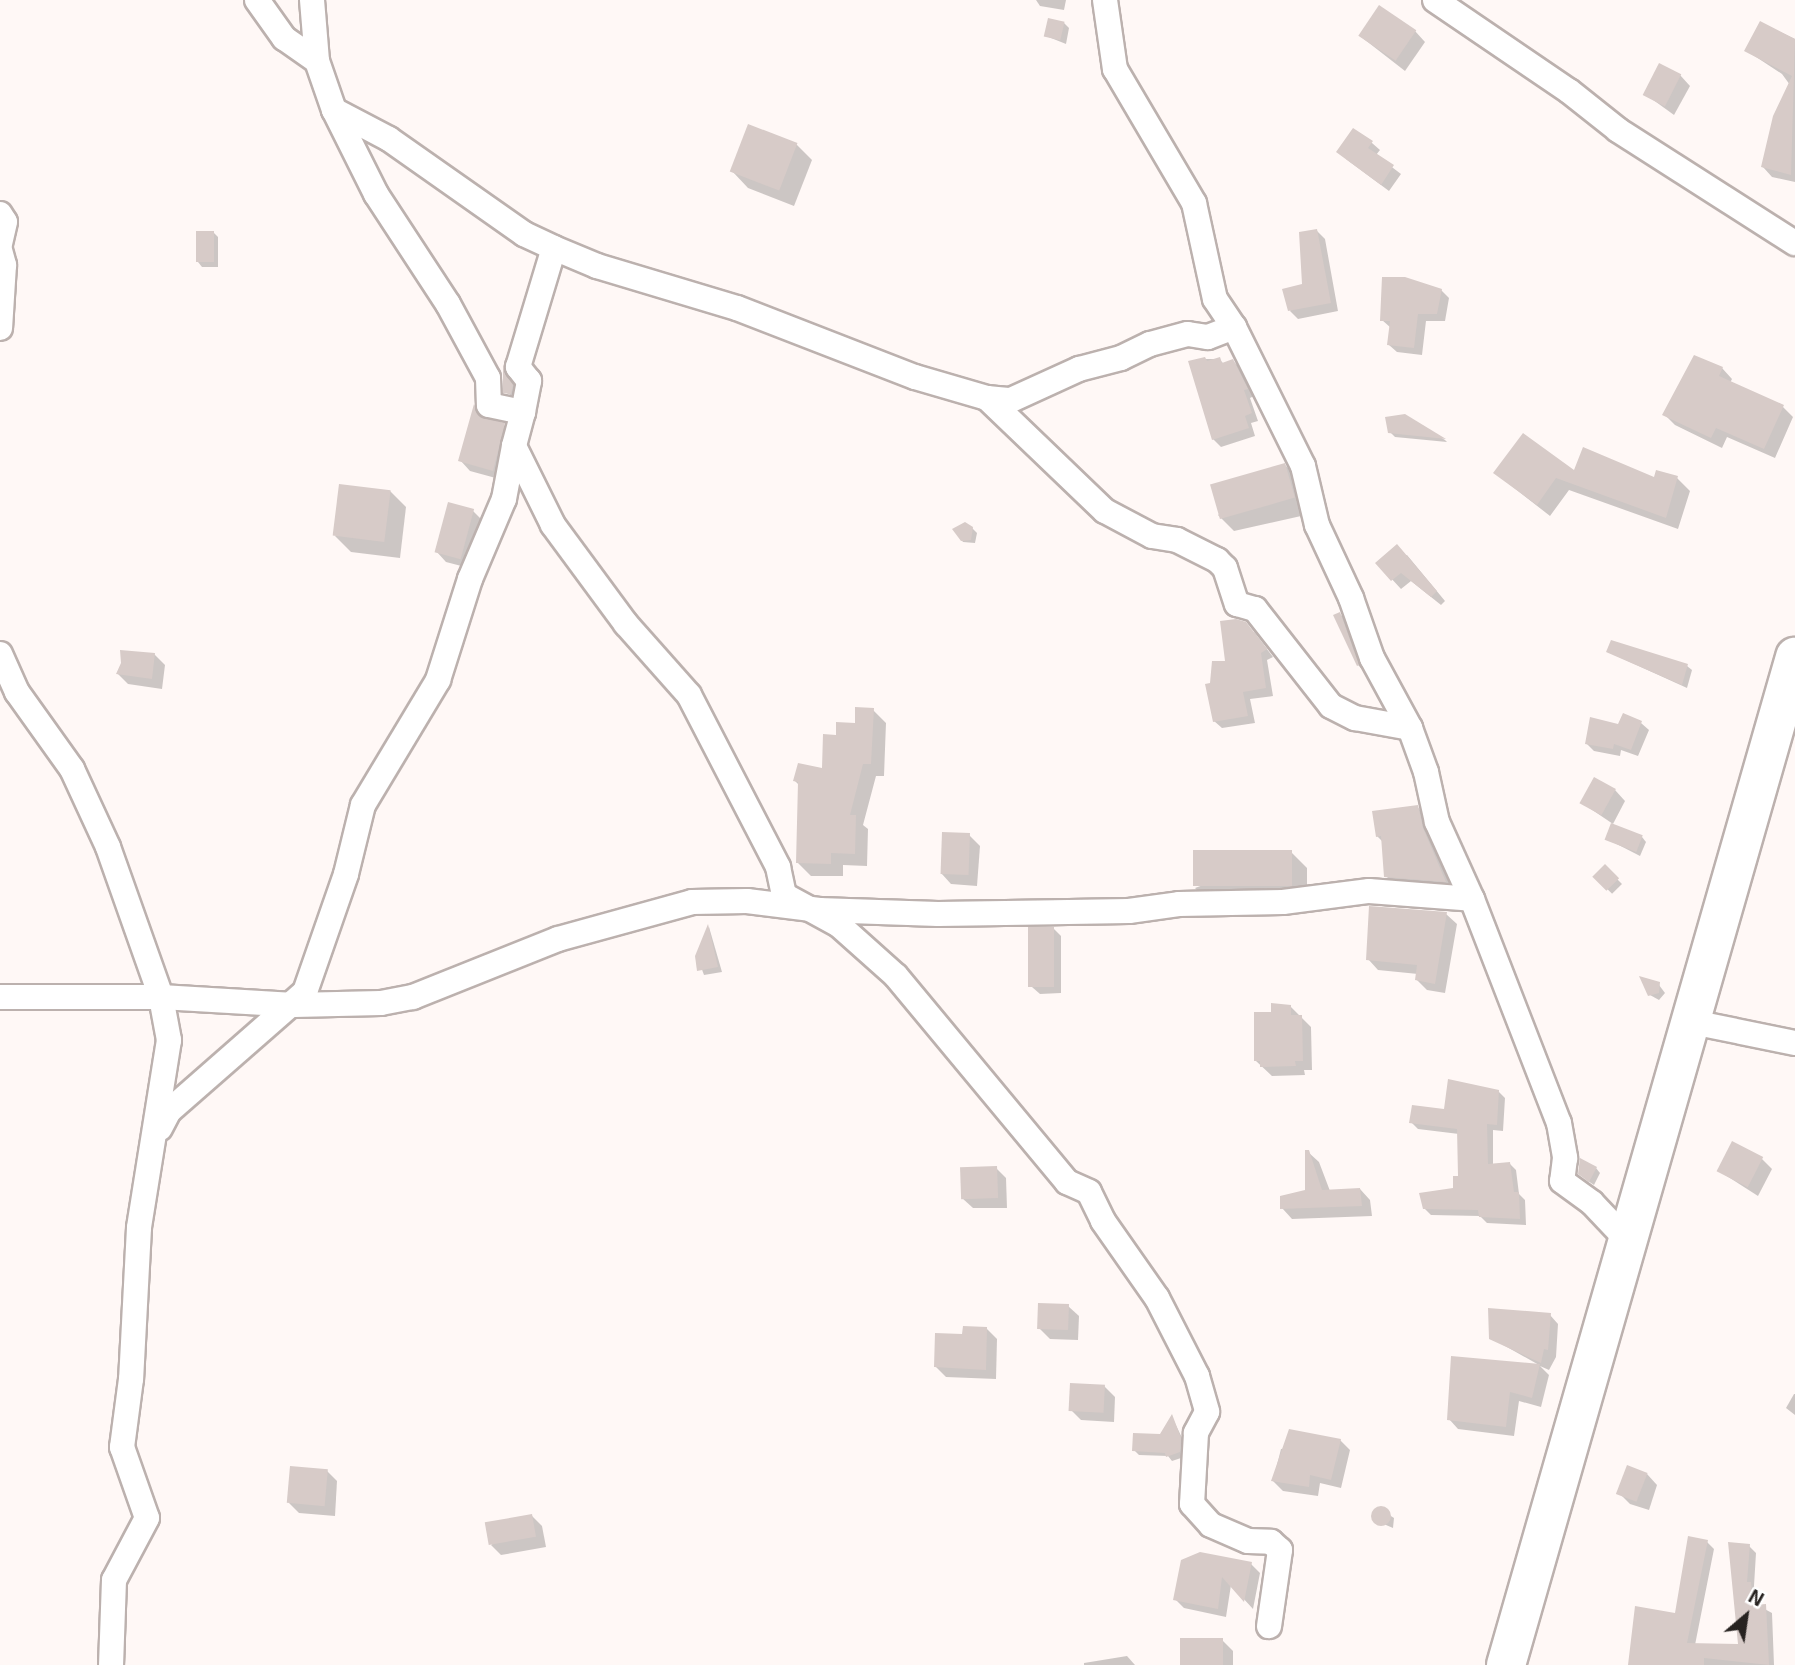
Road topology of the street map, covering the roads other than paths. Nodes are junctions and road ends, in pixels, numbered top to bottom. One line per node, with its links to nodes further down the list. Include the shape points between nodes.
1 (257, 0): 5 (street, via 284,38)
2 (312, 0): 5 (street)
3 (1105, 0): 12 (street, via 1115,69 1194,203 1215,299)
4 (1435, 0): 9 (street, via 1618,130)
5 (317, 61): 6 (street)
6 (334, 110): 10 (street, via 389,139 524,234); 15 (street, via 376,194 448,304 488,378 489,405)
7 (0, 214): 8 (street, via 5,222)
8 (0, 243)
9 (1795, 243)
10 (554, 248): 14 (street, via 597,266 737,308 915,377); 15 (street, via 518,367 529,381)
11 (0, 250): 13 (street)
12 (1234, 327): 14 (street, via 1208,337 1188,334 1150,344 1121,358 1079,369 1012,400); 19 (street, via 1303,466 1317,525 1352,598 1373,658)
13 (0, 328)
14 (987, 398): 19 (street, via 1105,511 1153,536 1177,540 1217,560 1225,568 1237,604 1255,609 1331,706 1355,718)
15 (523, 412): 16 (street)
16 (514, 446): 21 (street, via 563,542 689,695 778,867 785,894); 24 (street, via 504,499 470,579 438,680 363,805 315,974)
17 (0, 654): 23 (street, via 17,692 72,769 91,808)
18 (1795, 657): 25 (main road)
19 (1410, 728): 20 (street, via 1437,822)
20 (1472, 898): 21 (street, via 1369,891 1283,902 1179,904 1129,911); 28 (street, via 1559,1123 1565,1158 1562,1181 1592,1203)
21 (819, 910): 24 (street, via 747,901 692,902 558,939 413,997); 29 (street, via 896,976 1067,1182 1089,1192 1103,1221 1157,1298 1197,1376 1207,1412 1196,1433 1192,1504 1219,1529 1248,1541 1271,1542 1280,1550)
22 (0, 997): 23 (street)
23 (161, 997): 24 (street); 27 (street, via 169,1040)
24 (294, 1005): 27 (street, via 273,1017 169,1111)
25 (1692, 1022): 26 (street); 28 (main road)
26 (1795, 1043)
27 (155, 1137): 30 (street, via 139,1228 131,1379 122,1447 147,1518 114,1580)
28 (1629, 1242): 31 (main road)
29 (1269, 1626)
30 (111, 1665)
31 (1506, 1665)

